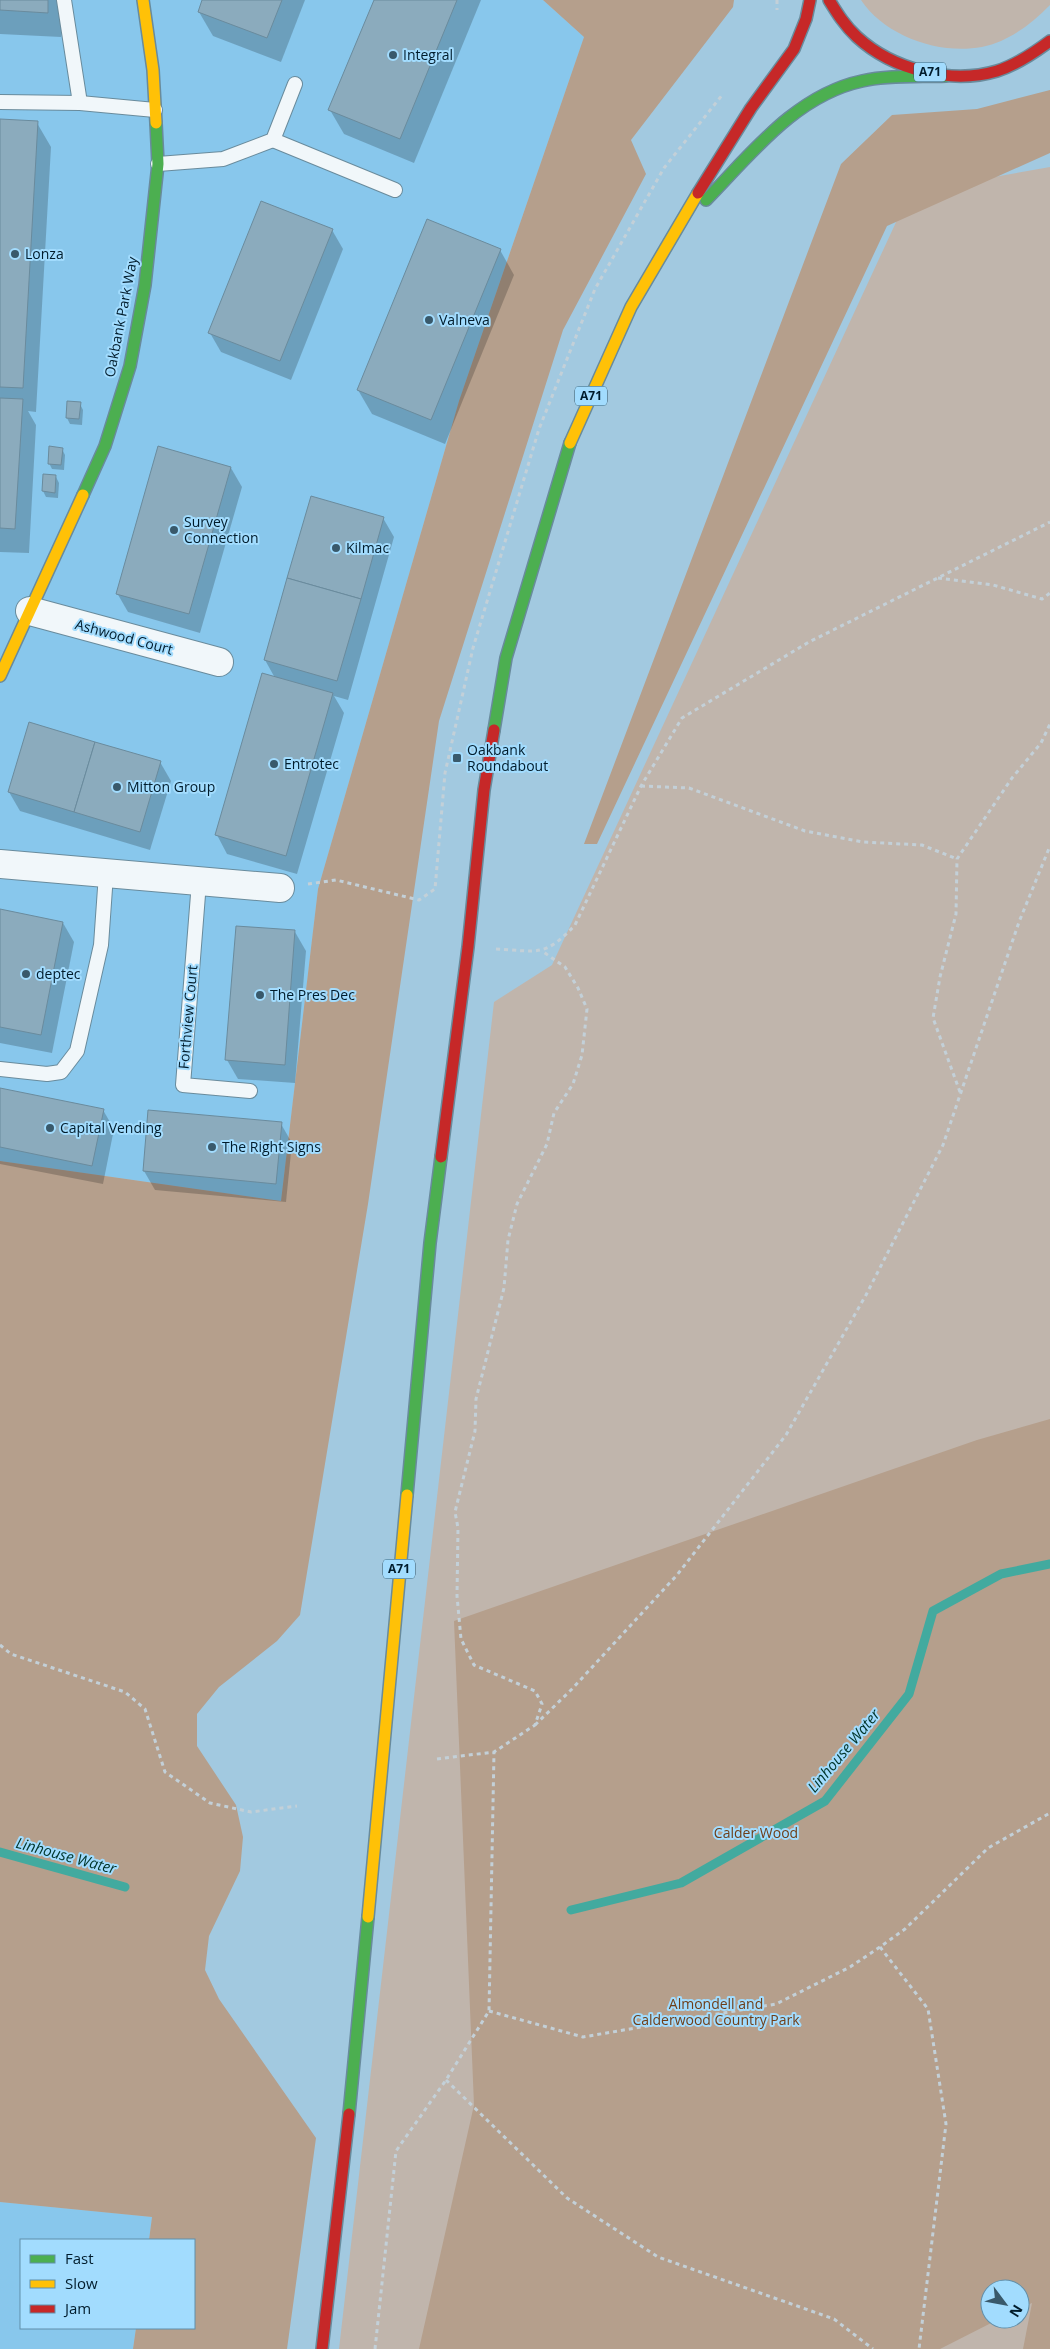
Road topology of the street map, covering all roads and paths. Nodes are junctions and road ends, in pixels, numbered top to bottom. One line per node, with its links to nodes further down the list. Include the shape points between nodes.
1 (64, 0): 9 (lane)
2 (143, 0): 10 (main road, Oakbank Park Way, via 154,70)
3 (810, 0): 14 (main road, A71, via 794,49 751,108)
4 (829, 0): 6 (main road, A71, via 834,11 864,44 903,66)
5 (1050, 41): 6 (main road, A71, via 1036,59 989,73)
6 (946, 76): 14 (main road, A71, via 887,78 852,84 800,109)
7 (294, 84): 11 (lane)
8 (0, 102): 9 (lane)
9 (80, 103): 10 (lane)
10 (155, 110): 12 (main road, Oakbank Park Way)
11 (272, 140): 12 (lane, via 223,159); 13 (lane)
12 (158, 164): 18 (main road, Oakbank Park Way, via 145,285 130,366 105,446)
13 (395, 190)
14 (673, 232): 29 (main road, A71, via 631,307 571,439 506,658 484,790)
15 (1050, 522): 16 (path)
16 (937, 578): 17 (path, via 993,585 1042,599); 22 (path, via 809,642 682,718)
17 (1050, 593)
18 (30, 611): 19 (street, Ashwood Court); 20 (main road, Oakbank Park Way)
19 (219, 662)
20 (0, 676)
21 (1050, 724): 24 (path, via 1041,743 1012,778)
22 (641, 786): 24 (path, via 689,788 806,831 863,842 922,845); 30 (path, via 574,925 560,941)
23 (1050, 846): 33 (path, via 1019,922)
24 (957, 860): 33 (path, via 956,914 933,1018)
25 (0, 864): 26 (street)
26 (106, 874): 27 (street); 31 (lane, via 101,945 77,1051 61,1072 47,1074)
27 (199, 882): 28 (street); 32 (lane, Forthview Court, via 183,1086)
28 (280, 888)
29 (468, 947): 30 (path); 43 (main road, A71, via 430,1243 348,2129)
30 (542, 951): 35 (path, via 565,967 587,1009 582,1055 573,1084 554,1114 547,1144 517,1204 508,1240 504,1288 476,1399 475,1432 455,1512 458,1528 456,1596 461,1640 474,1665 535,1691 542,1704)
31 (0, 1069)
32 (250, 1091)
33 (960, 1093): 35 (path, via 943,1145 871,1286 786,1435 677,1575)
34 (0, 1646): 38 (path, via 10,1654 125,1692 145,1709 164,1772 210,1803 251,1812)
35 (535, 1725): 36 (path)
36 (494, 1752): 37 (path); 41 (path)
37 (437, 1759)
38 (296, 1806)
39 (1050, 1813): 40 (path, via 988,1848 905,1929)
40 (880, 1947): 41 (path, via 850,1967 776,2004 583,2037); 46 (path, via 928,2009 946,2124)
41 (489, 2011): 42 (path)
42 (446, 2080): 44 (path, via 396,2150); 45 (path, via 567,2198 658,2257 834,2319)
43 (322, 2349)
44 (375, 2349)
45 (873, 2349)
46 (919, 2349)

